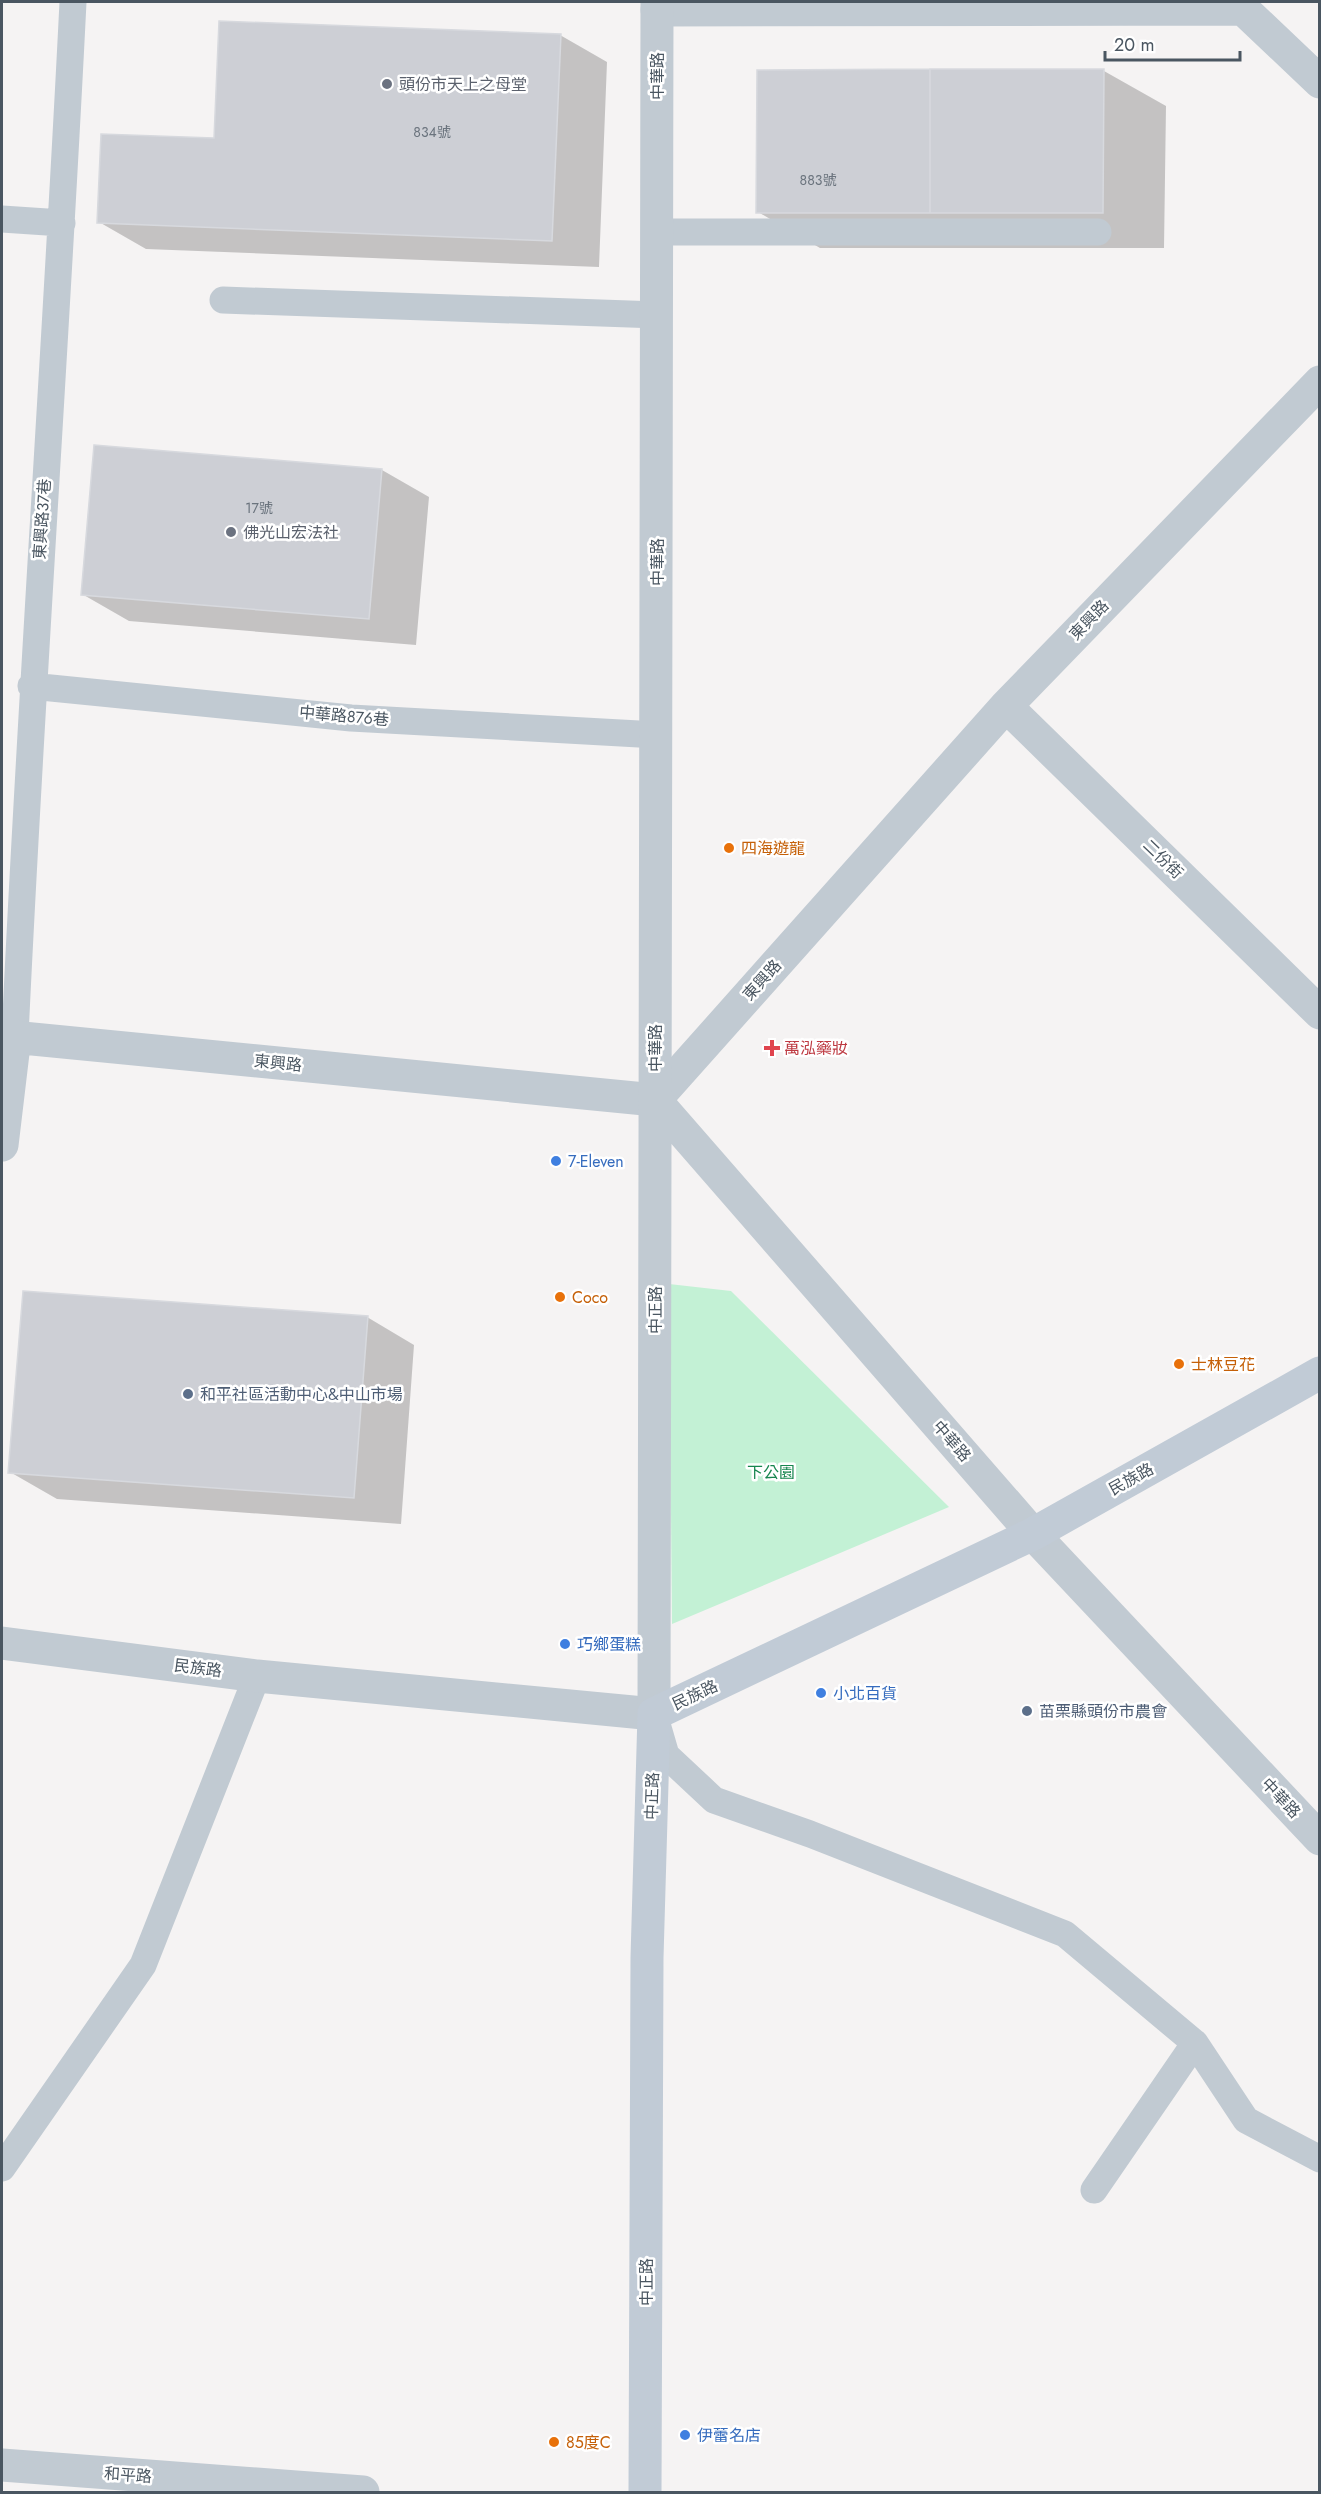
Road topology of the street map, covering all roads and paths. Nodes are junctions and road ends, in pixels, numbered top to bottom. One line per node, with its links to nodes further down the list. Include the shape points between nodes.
1 (73, 2): 5 (lane, 東興路37巷)
2 (657, 6): 3 (street, via 1243,9); 6 (street, 中華路)
3 (1320, 82)
4 (2, 219): 5 (lane)
5 (62, 223): 11 (lane, 東興路37巷)
6 (658, 232): 7 (lane); 9 (street, 中華路)
7 (1098, 232)
8 (223, 300): 9 (lane)
9 (657, 315): 13 (street, 中華路)
10 (1320, 382): 12 (street, 東興路)
11 (32, 686): 13 (lane, 中華路876巷, via 351,718); 15 (lane, 東興路37巷)
12 (1006, 706): 14 (street, 二份街); 16 (street, 東興路)
13 (657, 735): 16 (street, 中華路)
14 (1320, 1013)
15 (8, 1036): 16 (street, 東興路); 17 (street)
16 (655, 1100): 19 (street, 中華路); 22 (street, 中正路)
17 (2, 1145)
18 (1320, 1374): 19 (main road, 民族路)
19 (1033, 1534): 22 (main road, 民族路); 23 (street, 中華路)
20 (2, 1643): 21 (street, 民族路)
21 (257, 1676): 22 (street, 民族路); 26 (lane, via 143,1965)
22 (654, 1714): 24 (lane, via 666,1755 714,1800 1065,1934); 31 (main road, 中正路, via 647,1958)
23 (1320, 1839)
24 (1195, 2043): 25 (lane, via 1246,2120); 27 (lane)
25 (1320, 2159)
26 (2, 2168)
27 (1094, 2190)
28 (2, 2465): 29 (street, 和平路)
29 (188, 2486): 30 (street, 和平路)
30 (363, 2493)
31 (645, 2493)

